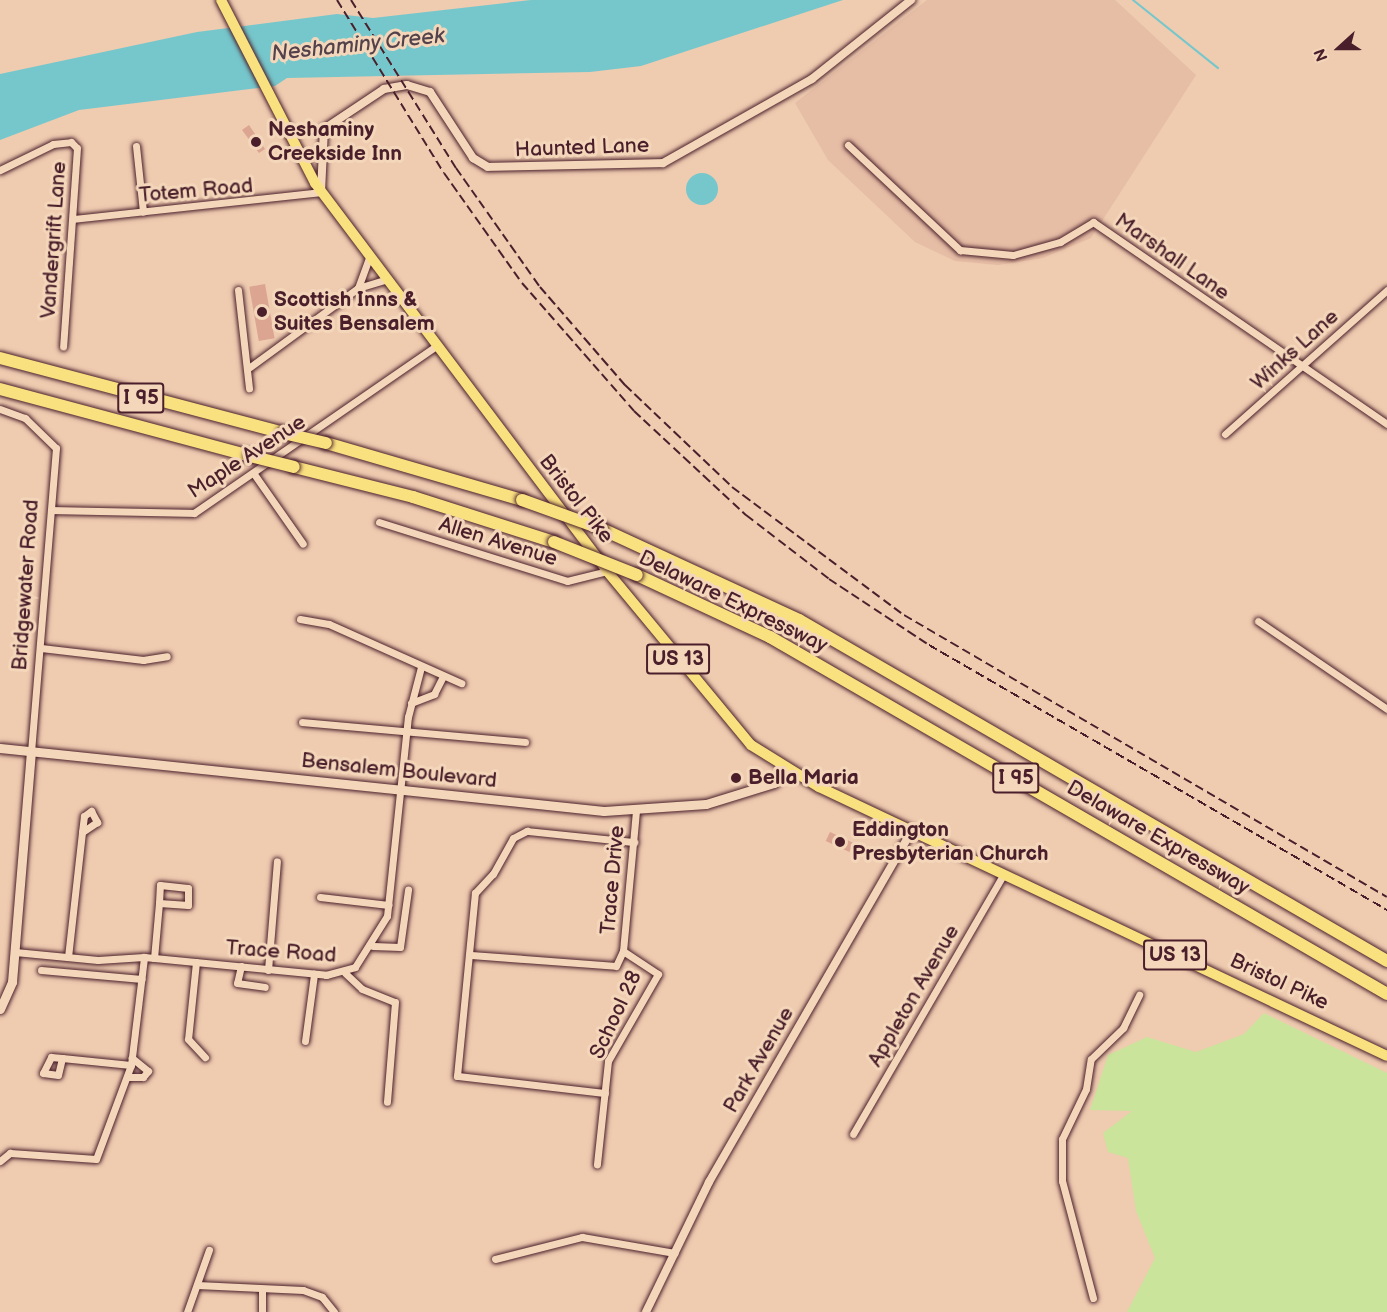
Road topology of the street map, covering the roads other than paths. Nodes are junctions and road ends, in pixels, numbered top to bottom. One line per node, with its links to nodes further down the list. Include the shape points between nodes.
1 (221, 0): 7 (main road, Bristol Pike / US 13)
2 (911, 0): 5 (street, Haunted Lane, via 812,79 663,162 488,167 473,158 434,96 407,85 379,91 326,126 321,136)
3 (848, 145): 19 (street, Marshall Lane, via 960,250 981,256 1021,253 1060,242 1093,222)
4 (136, 146): 9 (street)
5 (323, 159): 7 (street); 8 (street, Haunted Lane)
6 (0, 170): 10 (street, Vandergrift Lane, via 53,144 74,143)
7 (309, 174): 8 (main road, Bristol Pike / US 13)
8 (321, 192): 9 (street, Totem Road); 11 (main road, Bristol Pike / US 13)
9 (143, 212): 10 (street, Totem Road)
10 (73, 219): 16 (street, Vandergrift Lane)
11 (369, 258): 12 (main road, Bristol Pike / US 13); 13 (street)
12 (385, 280): 13 (street); 17 (main road, Bristol Pike / US 13)
13 (358, 288): 20 (street)
14 (238, 290): 20 (street)
15 (1387, 290): 19 (street, Winks Lane)
16 (63, 347)
17 (435, 347): 26 (street, Maple Avenue); 30 (main road, Bristol Pike / US 13)
18 (0, 358): 64 (highway, Delaware Expressway / I 95, bridge, via 326,443 522,500 602,529 816,629)
19 (1303, 365): 24 (street, Marshall Lane); 25 (street, Winks Lane)
20 (250, 367): 21 (street)
21 (249, 388)
22 (0, 389): 74 (highway, Delaware Expressway / I 95, bridge, via 414,497 554,542 637,575 770,637)
23 (0, 409): 27 (street, Bridgewater Road, via 25,418 55,445)
24 (1387, 424)
25 (1225, 434)
26 (254, 474): 27 (street, Maple Avenue, via 194,513); 29 (street)
27 (54, 510): 33 (street, Bridgewater Road)
28 (379, 522): 30 (street, Allen Avenue, via 567,580)
29 (303, 544)
30 (607, 571): 45 (main road, Bristol Pike / US 13, via 733,727)
31 (300, 619): 35 (street, via 329,624)
32 (1258, 621): 39 (street)
33 (41, 648): 34 (street, via 143,660); 44 (street, Bridgewater Road)
34 (166, 656)
35 (422, 667): 36 (street); 38 (street, Trace Road)
36 (443, 676): 37 (street); 38 (street, via 434,694)
37 (461, 683)
38 (411, 702): 41 (street, Trace Road)
39 (1387, 709)
40 (302, 722): 41 (street)
41 (406, 733): 42 (street); 46 (street, Trace Road)
42 (525, 742)
43 (0, 748): 44 (main road, Bensalem Boulevard)
44 (31, 752): 46 (main road, Bensalem Boulevard); 59 (main road, Bridgewater Road)
45 (784, 770): 47 (main road, Bensalem Boulevard, via 774,783 734,797); 48 (main road, Bristol Pike / US 13)
46 (399, 788): 47 (main road, Bensalem Boulevard); 56 (street, Trace Road)
47 (636, 812): 50 (street, Trace Drive)
48 (912, 831): 52 (main road, Bristol Pike / US 13); 88 (street, Park Avenue, via 709,1182)
49 (82, 832): 61 (street)
50 (634, 842): 58 (street, Trace Drive); 60 (street, School 28, via 527,831 513,838 493,874 475,893)
51 (277, 861): 68 (street)
52 (1004, 874): 77 (main road, Bristol Pike / US 13); 84 (street, Appleton Avenue)
53 (408, 890): 57 (street, via 400,947)
54 (320, 897): 56 (street)
55 (159, 903): 55 (street, via 161,884 189,888 188,904); 63 (street)
56 (389, 905): 57 (street, Trace Road)
57 (373, 946): 69 (street, Trace Road)
58 (623, 951): 60 (street, School 28, via 616,966); 82 (street, School 28, via 658,974 608,1061)
59 (15, 952): 61 (street, Trace Road); 75 (main road, Bridgewater Road, via 12,982)
60 (471, 955): 82 (street, School 28, via 457,1076)
61 (68, 957): 62 (street, Trace Road)
62 (144, 957): 63 (street, Trace Road); 71 (street)
63 (154, 958): 65 (street, Trace Road)
64 (1387, 961)
65 (196, 962): 66 (street, Trace Road); 78 (street, via 188,1039)
66 (241, 966): 68 (street, Trace Road); 72 (street, via 237,983)
67 (41, 970): 71 (street)
68 (268, 970): 70 (street, Trace Road)
69 (345, 973): 70 (street, Trace Road); 83 (street, via 362,989 395,1002)
70 (314, 974): 76 (street)
71 (142, 979): 80 (street)
72 (265, 987)
73 (1139, 994): 92 (street, via 1123,1028 1091,1059 1086,1089 1062,1139 1062,1181)
74 (1387, 994)
75 (0, 1009)
76 (305, 1041)
77 (1387, 1056)
78 (205, 1057)
79 (62, 1058): 80 (street)
80 (132, 1061): 81 (street); 81 (street, via 148,1071 143,1077)
81 (128, 1077): 85 (street, via 96,1159 10,1153)
82 (605, 1093): 86 (street, School 28)
83 (387, 1102)
84 (853, 1134)
85 (0, 1161)
86 (597, 1164)
87 (209, 1250): 90 (street)
88 (675, 1253): 89 (street, via 582,1237); 96 (street, Park Avenue)
89 (495, 1259)
90 (197, 1285): 91 (street); 93 (street)
91 (262, 1289): 94 (street); 95 (street, via 312,1292)
92 (1093, 1298)
93 (187, 1312)
94 (262, 1312)
95 (334, 1312)
96 (646, 1312)

